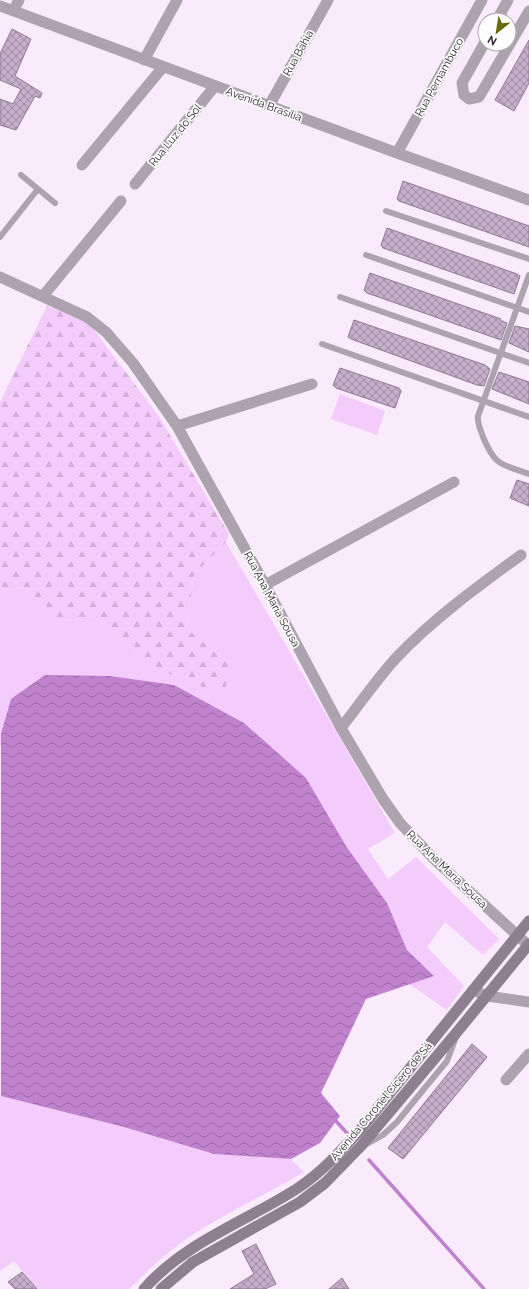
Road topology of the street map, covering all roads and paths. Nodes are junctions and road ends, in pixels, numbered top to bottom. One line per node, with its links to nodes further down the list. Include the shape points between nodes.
1 (19, 0): 7 (street)
2 (177, 0): 13 (street)
3 (328, 0): 16 (street, Rua Bahia)
4 (482, 0): 17 (street, Rua Pernambuco)
5 (508, 0): 9 (street)
6 (0, 6): 7 (street, Avenida Brasília)
7 (13, 11): 13 (street, Avenida Brasília)
8 (529, 11): 10 (street)
9 (501, 12)
10 (517, 32)
11 (479, 52): 12 (street, via 462,83 464,95 469,98 479,97)
12 (505, 52)
13 (144, 60): 14 (street, Avenida Brasília)
14 (163, 67): 15 (street, Avenida Brasília); 18 (street)
15 (215, 86): 16 (street, Avenida Brasília); 20 (street, Rua Luz do Sol)
16 (269, 106): 17 (street, Avenida Brasília)
17 (397, 154): 23 (street, Avenida Brasília)
18 (82, 165)
19 (21, 175): 21 (lane)
20 (135, 184)
21 (38, 189): 24 (lane); 26 (lane)
22 (121, 200): 31 (street)
23 (529, 200)
24 (55, 203)
25 (386, 211): 28 (lane)
26 (0, 237)
27 (366, 255): 33 (lane)
28 (529, 259)
29 (529, 275): 33 (lane)
30 (0, 276): 31 (street, Rua Ana Maria Sousa)
31 (43, 296): 41 (street, Rua Ana Maria Sousa, via 87,317 106,332 133,363)
32 (340, 297): 36 (lane)
33 (517, 308): 34 (lane); 36 (lane)
34 (529, 312)
35 (322, 344): 39 (lane)
36 (500, 353): 37 (lane); 39 (lane)
37 (529, 364)
38 (312, 384): 41 (street)
39 (483, 400): 40 (lane); 42 (lane, via 478,422 491,455 502,465)
40 (529, 416)
41 (178, 426): 45 (street, Rua Ana Maria Sousa)
42 (529, 474)
43 (454, 482): 45 (street)
44 (521, 556): 46 (street, via 469,593 418,636 374,684)
45 (265, 585): 46 (street, Rua Ana Maria Sousa)
46 (341, 728): 48 (street, Rua Ana Maria Sousa, via 400,823 435,860)
47 (529, 921): 48 (main road, Avenida Coronel Cícero de Sá)
48 (517, 936): 49 (street, Rua Ana Maria Sousa); 50 (main road, Avenida Coronel Cícero de Sá)
49 (528, 944): 51 (main road, Avenida Coronel Cícero de Sá)
50 (473, 990): 51 (street); 55 (main road, Avenida Coronel Cícero de Sá, via 360,1130 315,1175)
51 (487, 996): 52 (street); 55 (main road, Avenida Coronel Cícero de Sá, via 361,1146 312,1194)
52 (529, 1002)
53 (529, 1054): 54 (street)
54 (506, 1080)
55 (190, 1257): 56 (main road, Avenida Coronel Cícero de Sá, via 158,1274); 57 (main road, Avenida Coronel Cícero de Sá)
56 (144, 1289)
57 (161, 1289)

